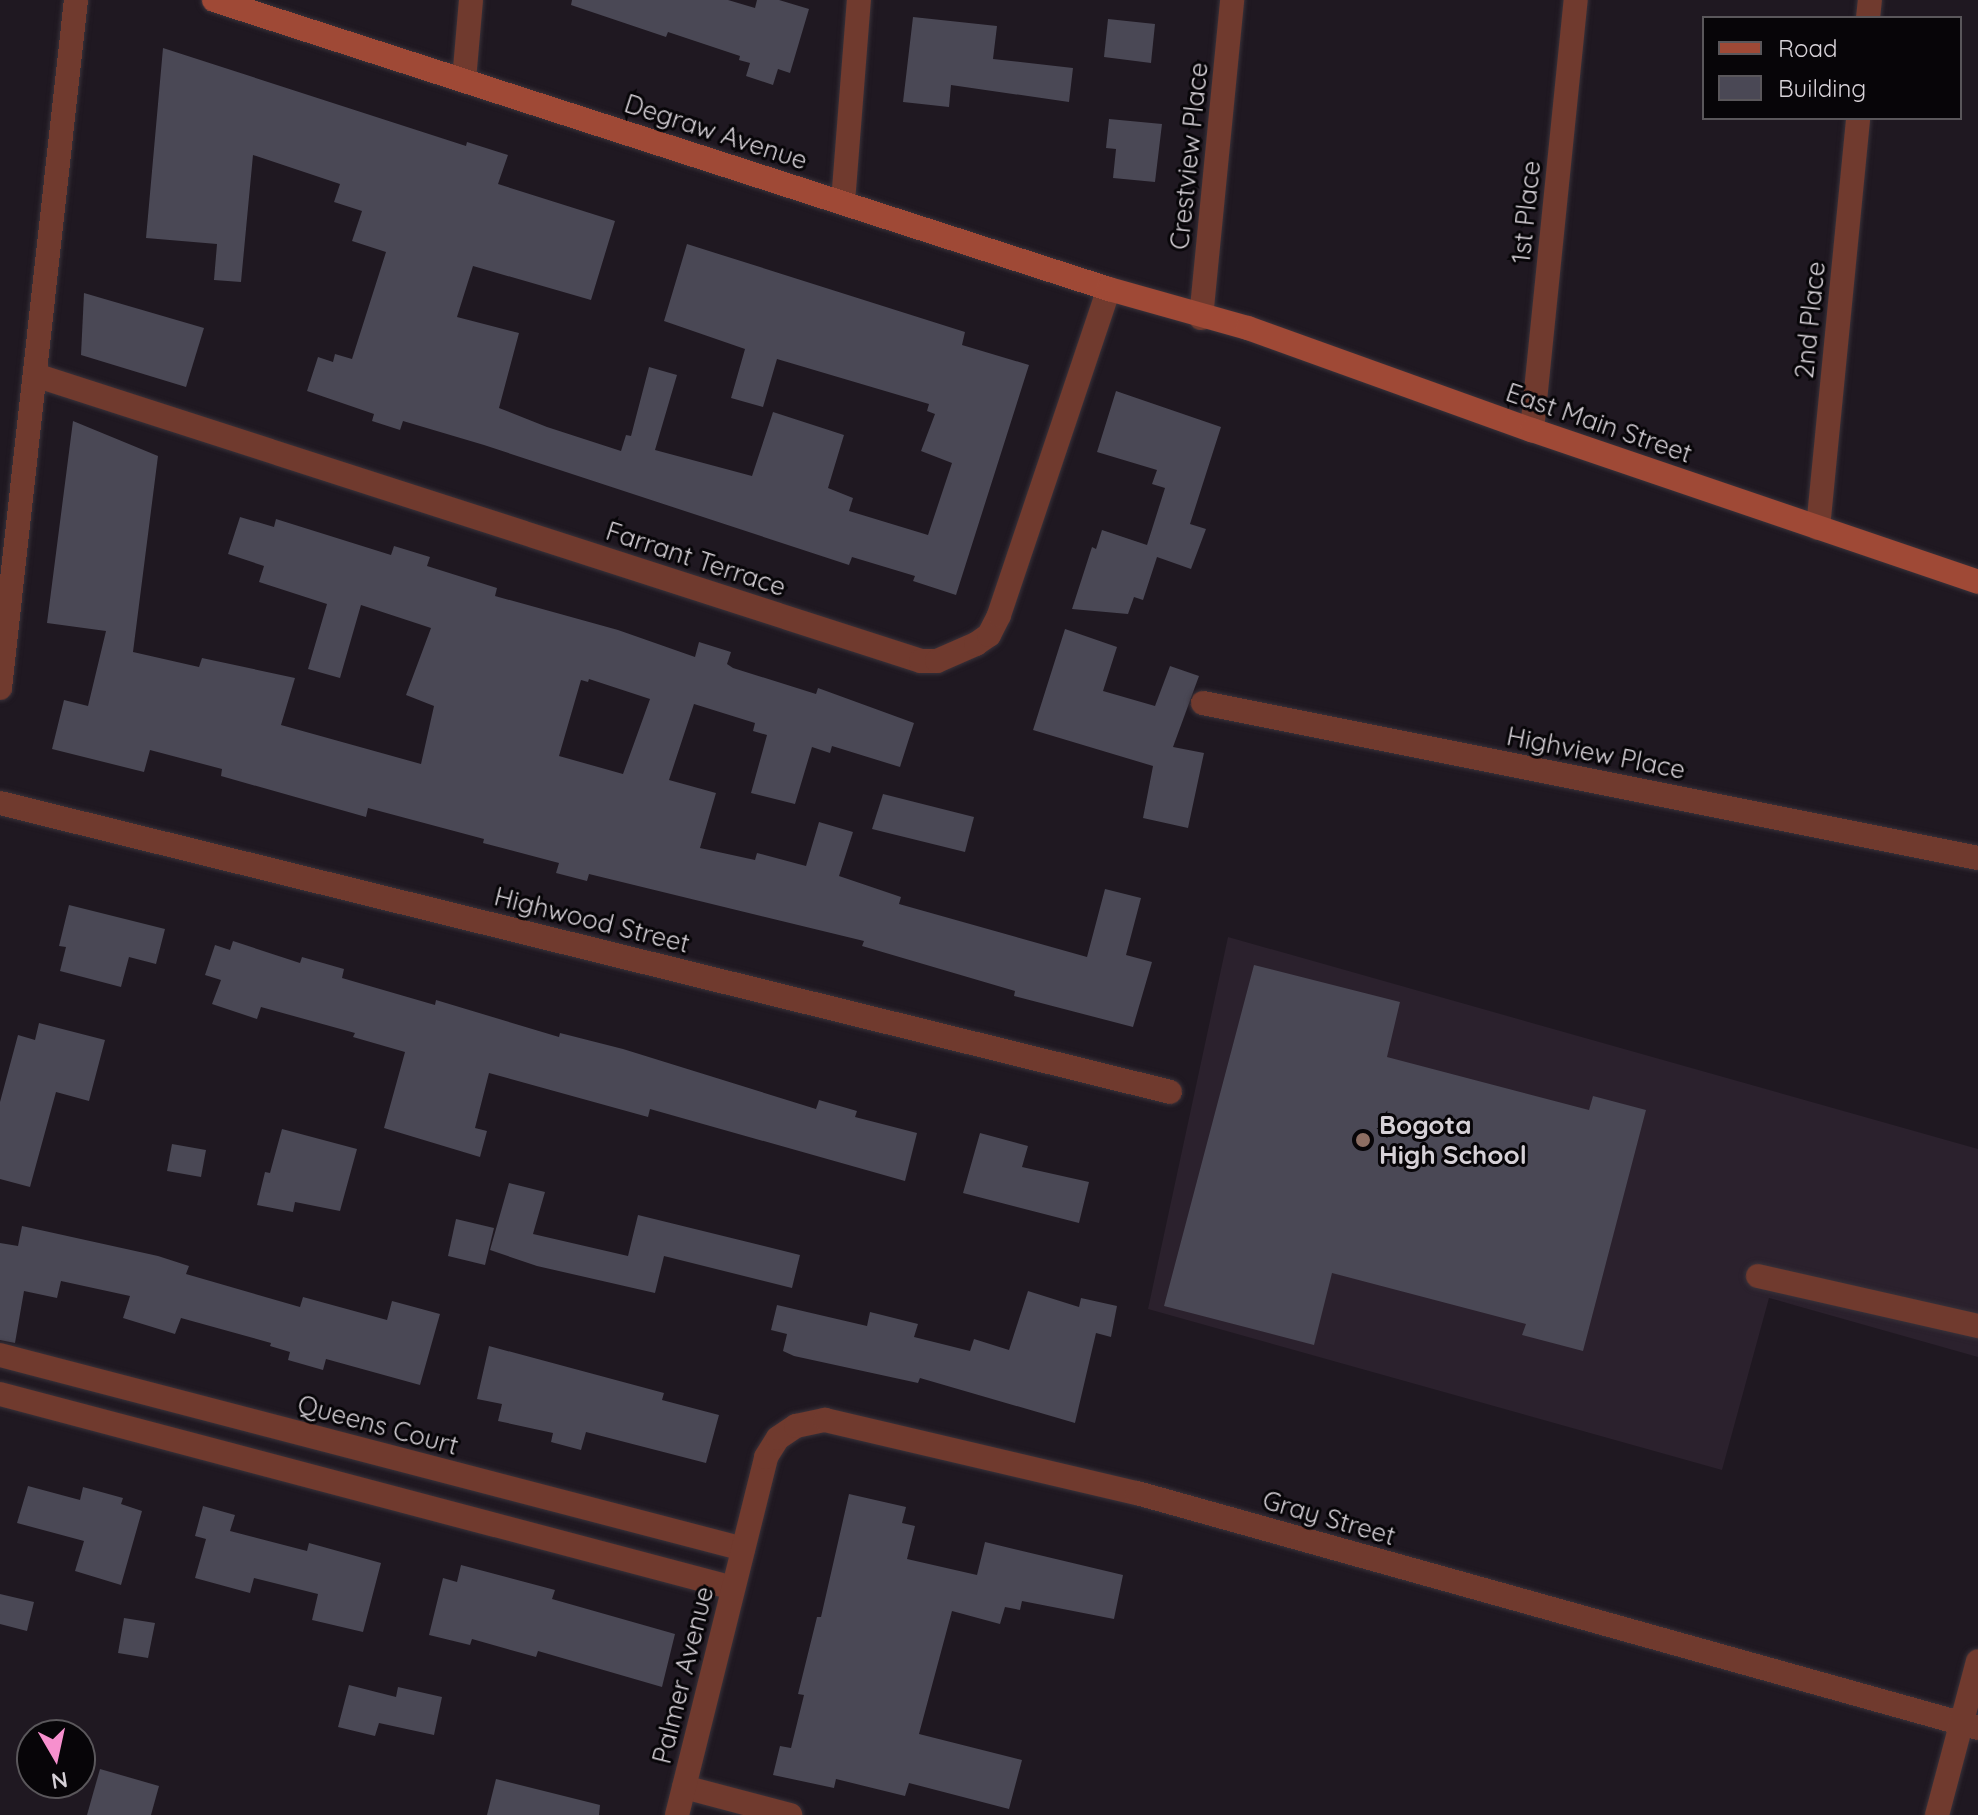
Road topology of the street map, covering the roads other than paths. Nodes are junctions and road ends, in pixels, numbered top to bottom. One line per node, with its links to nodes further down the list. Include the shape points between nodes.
1 (76, 0): 12 (street)
2 (214, 0): 7 (main road, Degraw Avenue)
3 (471, 0): 7 (street)
4 (859, 0): 9 (street)
5 (1232, 0): 11 (street, Crestview Place)
6 (1576, 0): 13 (street, 1st Place)
7 (464, 80): 9 (main road, Degraw Avenue)
8 (1858, 120): 14 (street, 2nd Place)
9 (843, 202): 10 (main road, Degraw Avenue)
10 (1109, 289): 11 (main road, Degraw Avenue); 12 (street, Farrant Terrace, via 999,615 989,635 937,661 921,661)
11 (1201, 318): 13 (main road, East Main Street, via 1248,328)
12 (35, 375): 16 (street)
13 (1532, 430): 14 (main road, East Main Street)
14 (1818, 528): 15 (main road, East Main Street)
15 (1978, 582)
16 (0, 688)
17 (1203, 703): 19 (street, Highview Place)
18 (0, 803): 20 (street, Highwood Street)
19 (1978, 858)
20 (1170, 1092)
21 (1758, 1276): 22 (street)
22 (1978, 1326)
23 (0, 1355): 25 (street, Queens Court)
24 (0, 1394): 26 (street)
25 (743, 1549): 26 (street, Palmer Avenue); 28 (street, Gray Street, via 766,1457 778,1438 796,1426 825,1420 1137,1493)
26 (733, 1588): 29 (street, Palmer Avenue)
27 (1978, 1661): 28 (street)
28 (1970, 1726): 32 (street)
29 (684, 1787): 30 (street, Palmer Avenue); 31 (street)
30 (677, 1815)
31 (790, 1815)
32 (1937, 1815)

